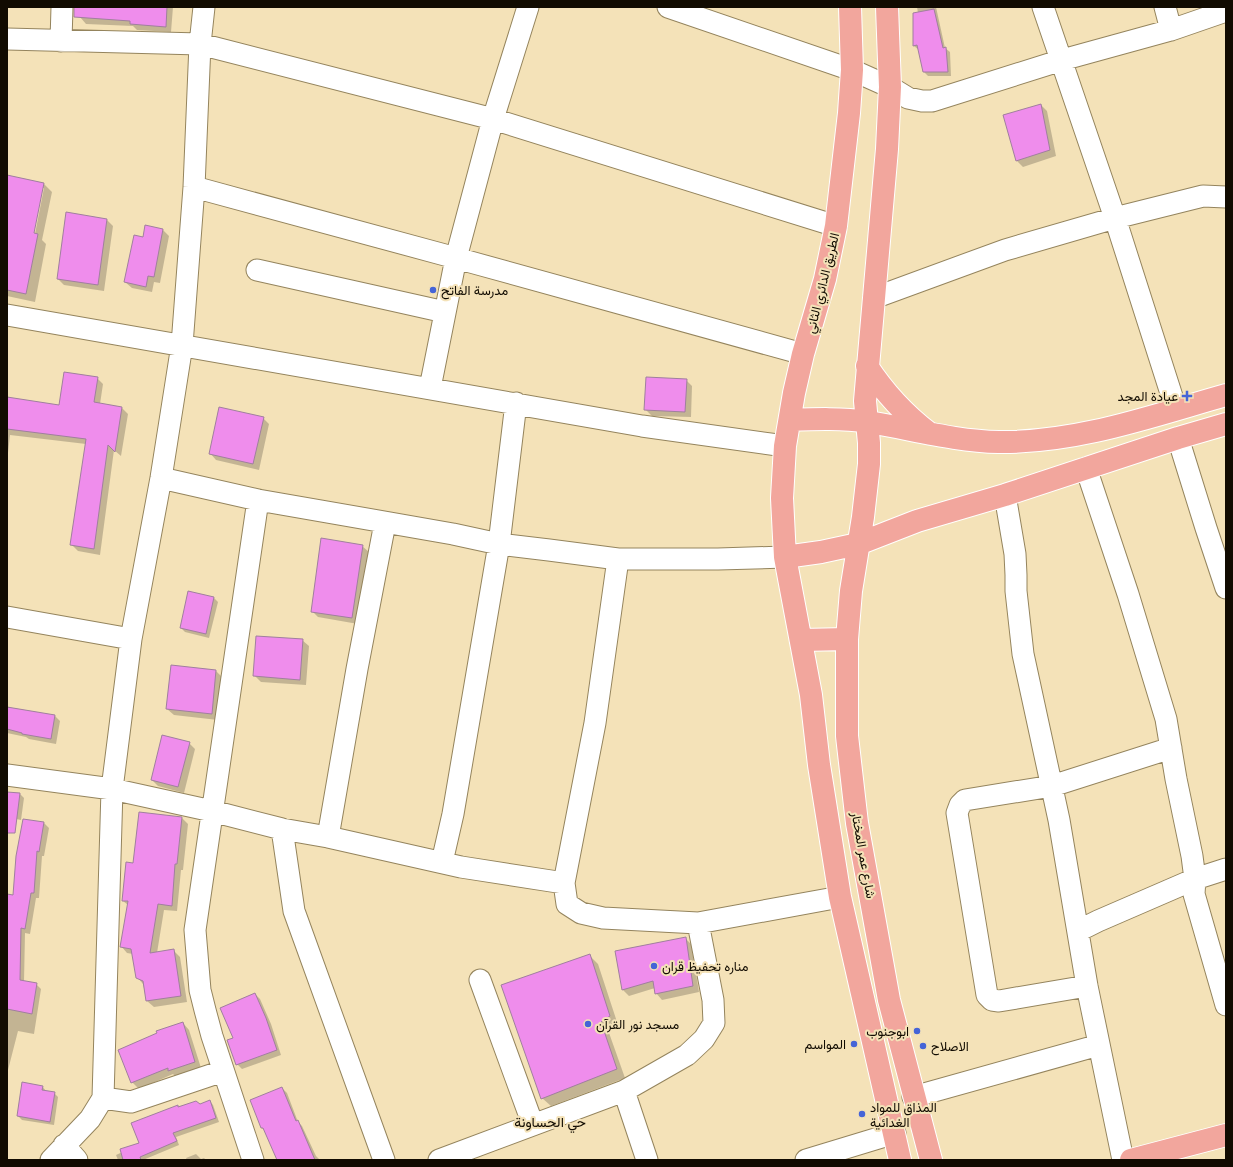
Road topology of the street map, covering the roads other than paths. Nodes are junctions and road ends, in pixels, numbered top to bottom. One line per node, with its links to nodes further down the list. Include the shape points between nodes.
1 (62, 7): 13 (street)
2 (204, 7): 14 (street)
3 (528, 7): 18 (street)
4 (668, 7): 10 (street)
5 (850, 7): 16 (main road, الطريق الدائري الثاني)
6 (887, 7): 17 (main road)
7 (1043, 7): 15 (street)
8 (1164, 7): 11 (street)
9 (1226, 11): 11 (street)
10 (719, 16): 16 (street)
11 (1171, 30): 15 (street)
12 (7, 39): 13 (street)
13 (61, 41): 14 (street)
14 (200, 44): 18 (street); 19 (street)
15 (1062, 60): 17 (street, via 932,101 908,98); 21 (street)
16 (852, 70): 17 (street); 22 (main road, الطريق الدائري الثاني)
17 (890, 87): 25 (main road)
18 (493, 119): 22 (street); 23 (street)
19 (194, 187): 23 (street); 28 (street)
20 (1226, 197): 21 (street, via 1203,196)
21 (1115, 218): 25 (street, via 1005,250); 34 (street)
22 (836, 226): 29 (main road, الطريق الدائري الثاني, via 825,279)
23 (456, 258): 26 (street); 29 (street)
24 (257, 270): 26 (street)
25 (874, 298): 30 (main road)
26 (446, 312): 31 (street)
27 (7, 315): 28 (street)
28 (182, 345): 31 (street); 42 (street)
29 (803, 354): 35 (main road, الطريق الدائري الثاني)
30 (867, 366): 36 (main road); 38 (main road, via 898,406)
31 (430, 388): 33 (street)
32 (1226, 395): 34 (main road)
33 (516, 403): 40 (street, via 642,426); 46 (street)
34 (1176, 409): 38 (main road, via 1099,431 1053,439 999,442)
35 (790, 420): 36 (main road); 40 (main road, الطريق الدائري الثاني)
36 (867, 422): 38 (main road); 47 (main road, via 869,464 864,517)
37 (1226, 424): 39 (main road)
38 (932, 435)
39 (1178, 438): 41 (main road); 48 (street)
40 (785, 446): 49 (main road, الطريق الدائري الثاني, via 782,498)
41 (1086, 468): 43 (main road); 56 (street, via 1153,676 1166,719)
42 (161, 478): 44 (street); 53 (street)
43 (1005, 495): 47 (main road, via 917,520); 58 (street, via 1015,554 1023,654)
44 (258, 500): 45 (street); 60 (street)
45 (384, 523): 46 (street); 62 (street)
46 (499, 544): 50 (street); 63 (street, via 453,814)
47 (858, 544): 49 (main road); 54 (main road, شارع عمر المختار)
48 (1221, 555): 51 (street)
49 (785, 557): 50 (street); 55 (main road)
50 (618, 558): 66 (street, via 595,723)
51 (1226, 588)
52 (7, 617): 53 (street)
53 (131, 639): 59 (street)
54 (847, 639): 55 (main road); 76 (main road, شارع عمر المختار, via 847,736 857,823 889,1000)
55 (802, 640): 67 (main road)
56 (1171, 748): 58 (street); 65 (street)
57 (7, 774): 59 (street)
58 (1052, 786): 69 (street); 71 (street, via 965,800 957,813 987,995 992,1000 999,1001)
59 (112, 789): 60 (street); 77 (street)
60 (212, 811): 61 (street); 74 (street, via 195,930 200,990)
61 (282, 829): 62 (street); 84 (street, via 294,911)
62 (328, 837): 63 (street)
63 (442, 862): 66 (street)
64 (1226, 869): 65 (street)
65 (1195, 879): 69 (street); 72 (street, via 1194,894)
66 (564, 883): 68 (street, via 567,904 581,913 603,918)
67 (840, 897): 68 (street); 79 (main road)
68 (698, 923): 75 (street, via 713,1000 714,1023 704,1039 687,1055)
69 (1078, 931): 71 (street)
70 (480, 980): 78 (street)
71 (1087, 986): 73 (street)
72 (1226, 1005)
73 (1099, 1045): 76 (street); 89 (street)
74 (223, 1071): 77 (street, via 131,1102); 83 (street)
75 (624, 1092): 78 (street); 86 (street)
76 (914, 1097): 82 (main road, شارع عمر المختار)
77 (103, 1098): 81 (street)
78 (533, 1125): 85 (street)
79 (895, 1132): 87 (street); 88 (main road)
80 (1226, 1134): 90 (main road)
81 (64, 1155)
82 (933, 1158)
83 (253, 1160)
84 (384, 1160)
85 (439, 1160)
86 (647, 1160)
87 (806, 1160)
88 (900, 1160)
89 (1124, 1160)
90 (1131, 1160)

